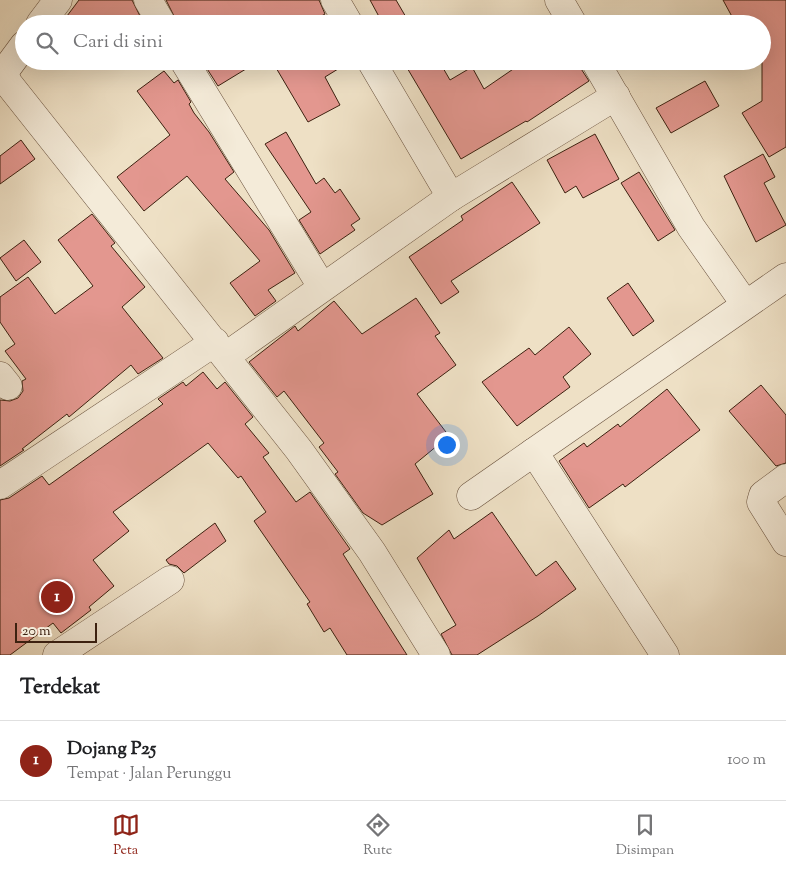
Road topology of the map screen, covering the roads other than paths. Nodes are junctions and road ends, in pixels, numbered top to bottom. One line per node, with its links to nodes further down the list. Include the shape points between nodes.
1 (58, 0): 5 (street)
2 (148, 0): 6 (street)
3 (336, 0): 7 (street)
4 (559, 0): 8 (street)
5 (47, 15)
6 (157, 15)
7 (344, 15)
8 (568, 15)
9 (15, 57): 18 (street, via 4,72 8,83)
10 (189, 70): 16 (street)
11 (376, 70): 14 (street)
12 (600, 70): 13 (street)
13 (616, 96): 14 (street); 17 (street, via 691,227)
14 (451, 196): 16 (street)
15 (786, 277): 17 (street)
16 (322, 287): 18 (street)
17 (745, 304): 19 (street)
18 (221, 349): 21 (street); 26 (street, via 367,544)
19 (534, 452): 22 (street); 27 (street)
20 (786, 478): 23 (street, via 763,495 761,502)
21 (0, 485)
22 (471, 496)
23 (786, 542)
24 (170, 580): 25 (street)
25 (57, 655)
26 (436, 655)
27 (665, 655)

